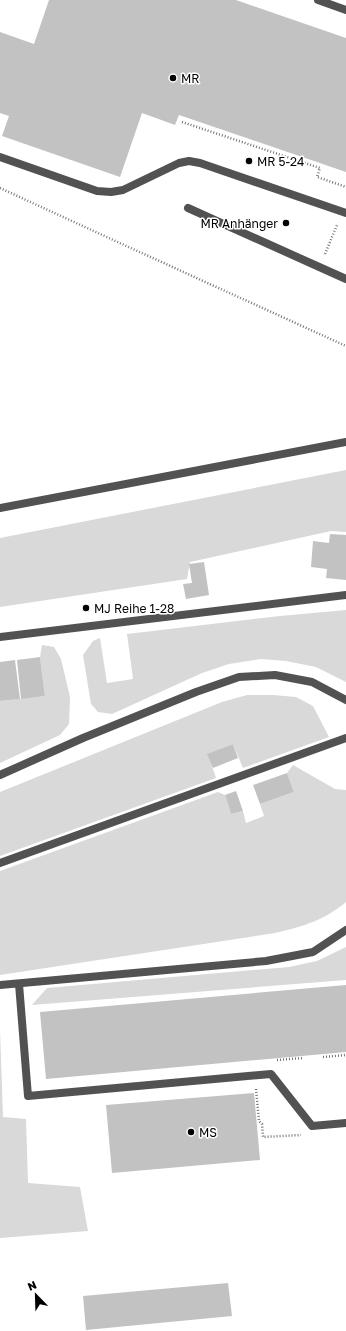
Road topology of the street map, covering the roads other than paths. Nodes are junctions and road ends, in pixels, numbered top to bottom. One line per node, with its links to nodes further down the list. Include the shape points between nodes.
1 (318, 0): 2 (lane)
2 (346, 10)
3 (0, 157): 5 (lane, via 97,191 111,192 123,190 179,163 189,161)
4 (188, 208): 6 (lane)
5 (344, 213)
6 (346, 279)
7 (346, 442): 8 (lane)
8 (0, 508)
9 (346, 595): 10 (lane)
10 (0, 637)
11 (346, 700): 13 (lane, via 312,682 275,675 238,677 196,692)
12 (346, 738): 14 (lane)
13 (0, 775)
14 (0, 863)
15 (346, 930): 16 (lane, via 313,952 266,961)
16 (19, 984): 17 (lane); 18 (lane, via 28,1096 271,1074 312,1126)
17 (0, 985)
18 (346, 1123)

